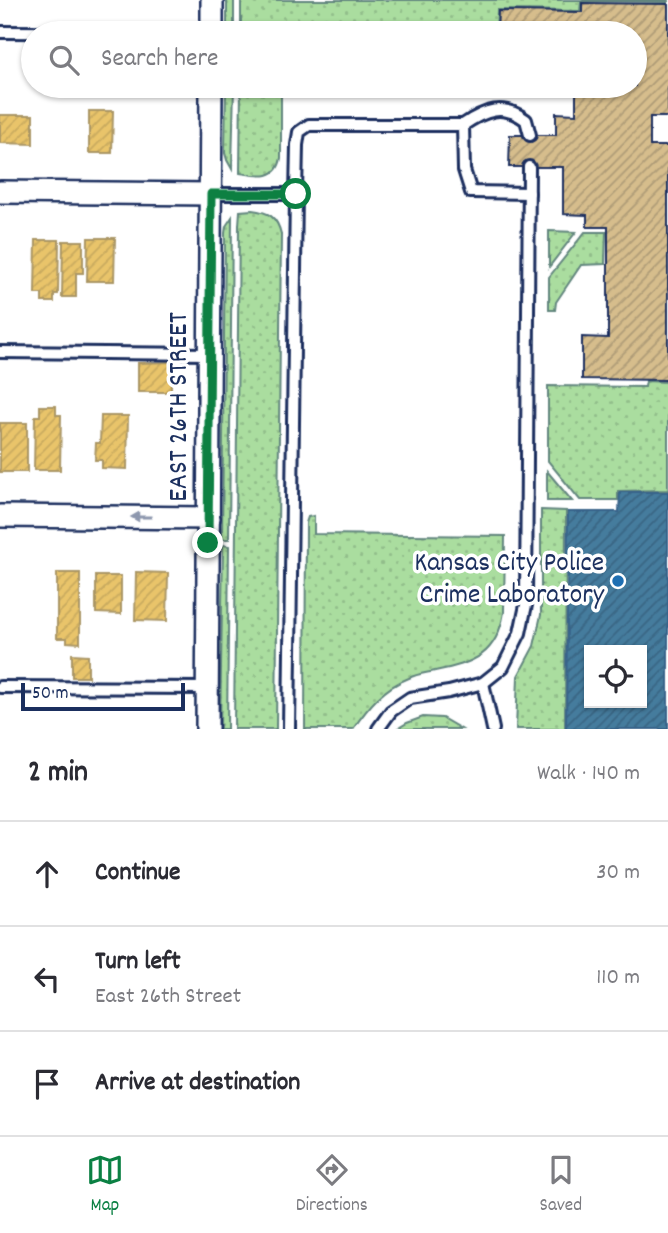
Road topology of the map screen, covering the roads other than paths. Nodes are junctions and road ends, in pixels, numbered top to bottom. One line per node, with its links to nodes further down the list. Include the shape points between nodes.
1 (212, 0): 2 (street)
2 (212, 21)
3 (0, 32): 4 (lane)
4 (21, 32)
5 (211, 98): 11 (street, EAST 26TH STREET)
6 (463, 125): 7 (lane, via 495,109 515,111 526,120); 10 (lane, via 464,170 471,192); 12 (lane, via 309,125 299,132)
7 (530, 135)
8 (529, 167): 10 (lane)
9 (0, 192): 11 (street)
10 (529, 192): 17 (lane, via 526,605 520,634 503,667)
11 (211, 194): 12 (lane); 14 (street, EAST 26TH STREET)
12 (296, 194): 21 (lane)
13 (0, 352): 14 (lane)
14 (210, 354): 16 (street, EAST 26TH STREET)
15 (0, 516): 16 (street, one-way to 15)
16 (209, 518): 19 (street, EAST 26TH STREET)
17 (483, 683): 22 (lane, via 410,698 391,711); 23 (lane)
18 (0, 688): 19 (lane)
19 (207, 688): 20 (street, EAST 26TH STREET)
20 (207, 729)
21 (289, 729)
22 (378, 729)
23 (493, 729)

